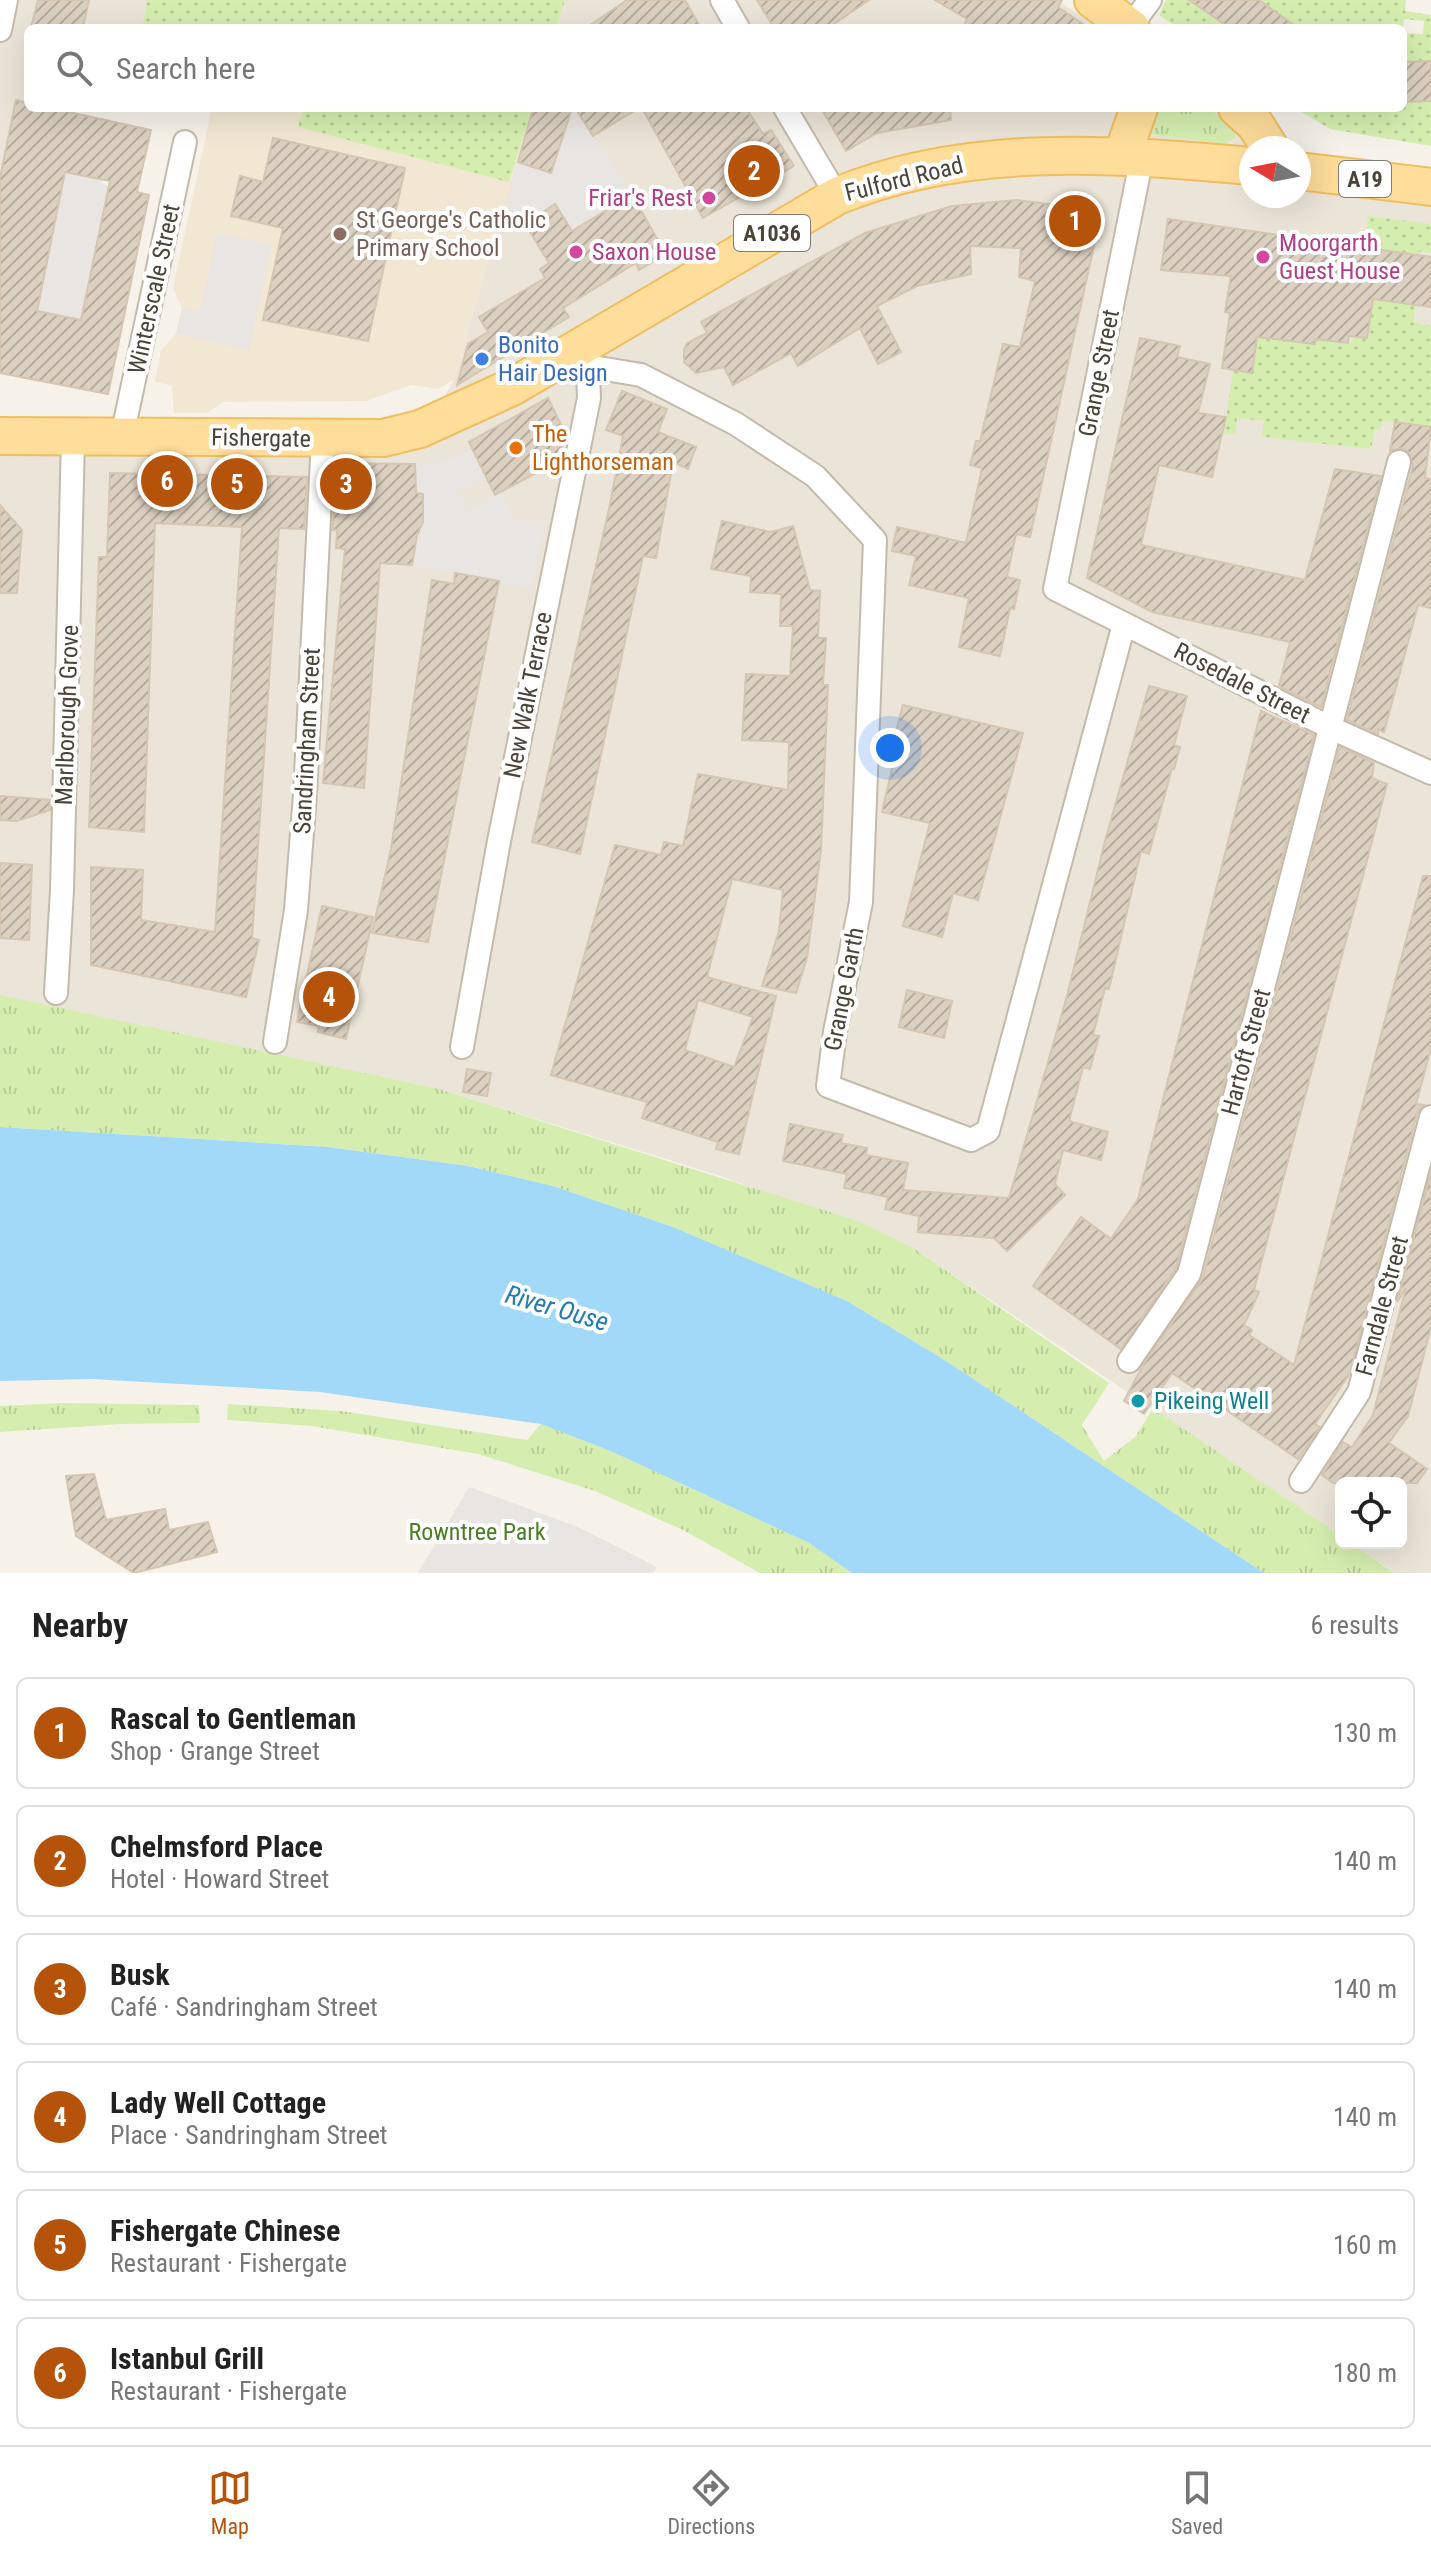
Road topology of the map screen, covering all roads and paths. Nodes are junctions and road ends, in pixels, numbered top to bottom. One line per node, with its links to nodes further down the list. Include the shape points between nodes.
1 (6, 0): 8 (street)
2 (722, 0): 5 (street)
3 (1093, 0): 6 (main road)
4 (1150, 0): 7 (street)
5 (736, 24)
6 (1126, 24)
7 (1134, 24)
8 (0, 30)
9 (787, 112): 18 (street)
10 (1138, 112): 14 (main road)
11 (1242, 112): 12 (main road)
12 (1262, 136)
13 (185, 142): 22 (street, Winterscale Street)
14 (1132, 156): 15 (main road, Fulford Road / A1036); 18 (main road, Fulford Road / A1036, via 1015,156 938,166); 26 (street, Grange Street)
15 (1239, 165)
16 (1311, 172): 17 (main road, A19)
17 (1431, 187)
18 (837, 196): 19 (main road, Fulford Road / A1036)
19 (587, 354): 20 (main road, Fulford Road / A1036); 27 (street, Grange Garth, via 736,424 815,476 875,540 861,902 828,1086 971,1140 988,1131); 32 (street, New Walk Terrace, via 589,398)
20 (512, 387): 24 (main road, Fishergate / A1036, via 420,429 383,438)
21 (0, 436): 23 (main road, Fishergate / A1036)
22 (122, 436): 23 (main road, Fishergate / A1036); 24 (main road, Fishergate / A1036)
23 (73, 438): 30 (street, Marlborough Grove)
24 (323, 439): 31 (street, Sandringham Street, via 296,910)
25 (1399, 462): 28 (street, Hartoft Street)
26 (1055, 589): 27 (street, Rosedale Street)
27 (1124, 624): 28 (street, Rosedale Street)
28 (1331, 728): 29 (street, Rosedale Street); 34 (street, Hartoft Street, via 1189,1274)
29 (1431, 773)
30 (56, 993)
31 (275, 1042)
32 (462, 1047)
33 (1431, 1117): 35 (street, Farndale Street, via 1359,1392)
34 (1129, 1361)
35 (1301, 1481)

